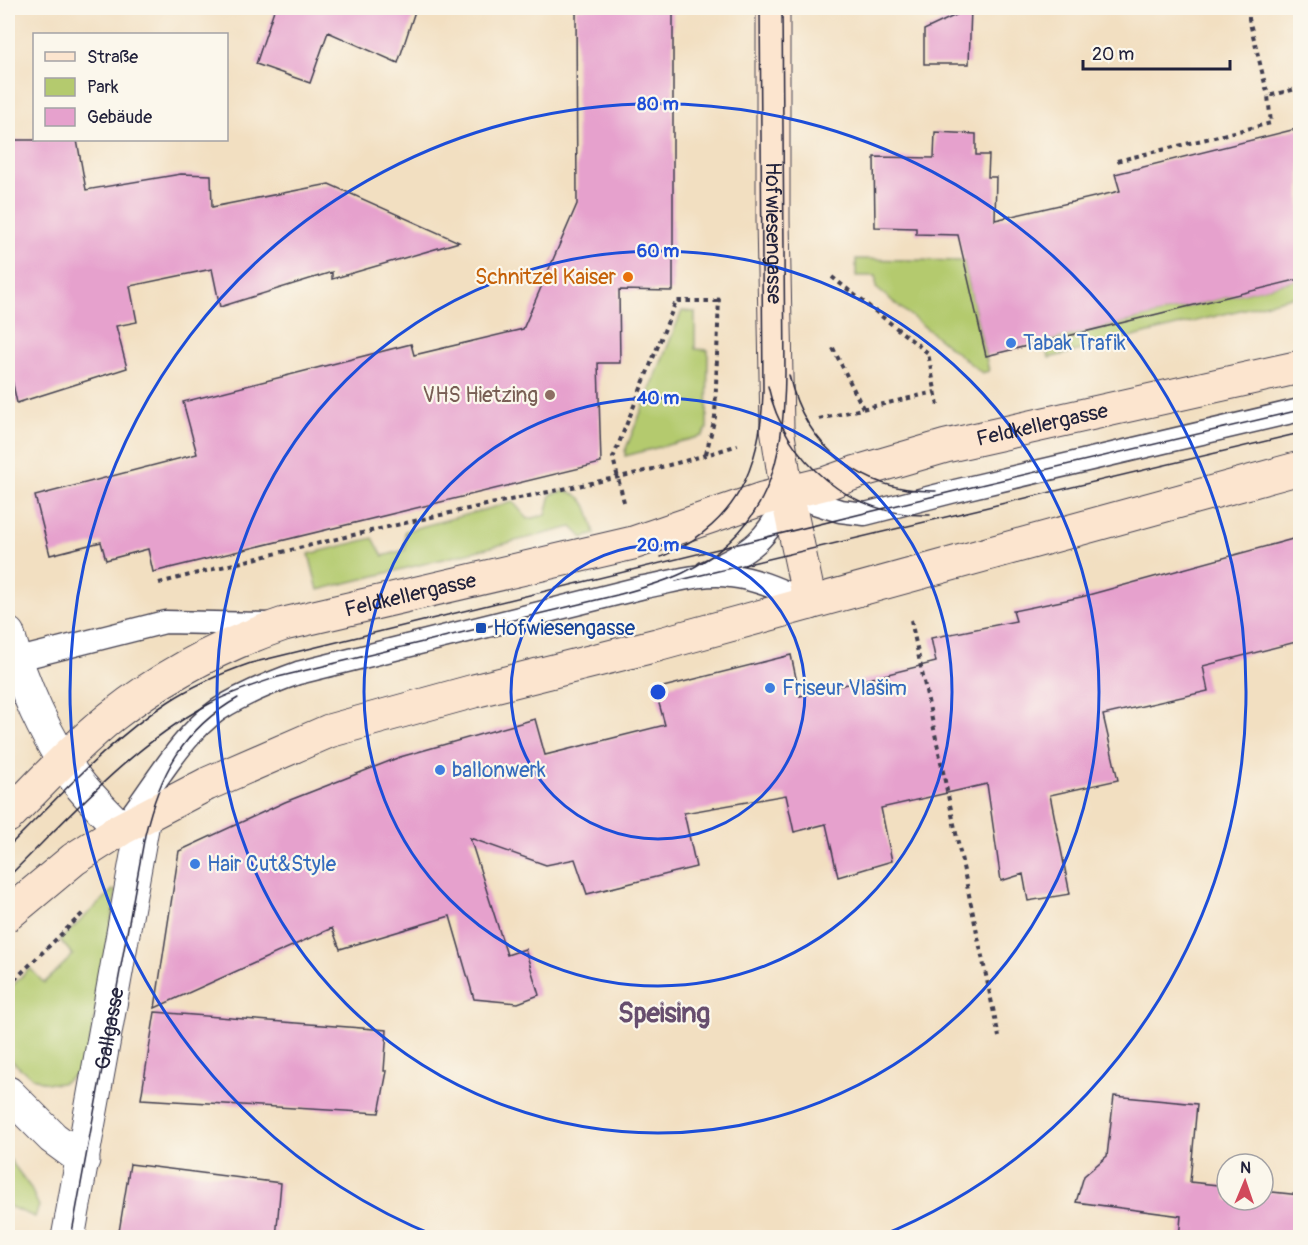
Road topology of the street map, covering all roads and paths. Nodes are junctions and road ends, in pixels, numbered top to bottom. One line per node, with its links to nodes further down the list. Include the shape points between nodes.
1 (773, 8): 16 (main road, Hofwiesengasse, via 777,415)
2 (1249, 8): 4 (path)
3 (1300, 88): 4 (path)
4 (1268, 96): 5 (path, via 1271,123)
5 (1117, 161)
6 (832, 277): 11 (path, via 928,353)
7 (719, 295): 8 (path)
8 (719, 301): 14 (path, via 716,417); 18 (path, via 676,300 613,458 618,477 311,544)
9 (833, 348): 12 (path)
10 (1300, 367): 16 (main road, Feldkellergasse, via 946,446)
11 (935, 392)
12 (863, 408)
13 (1300, 410): 16 (lane, via 865,514 840,511)
14 (705, 455)
15 (1300, 468): 19 (main road)
16 (787, 494): 17 (lane, via 779,517 762,539 735,559); 19 (main road, Hofwiesengasse); 21 (main road, Feldkellergasse, via 633,543)
17 (697, 577): 19 (lane, via 730,575 762,582); 25 (lane, via 316,668 260,687 199,726 183,744)
18 (154, 584)
19 (810, 603): 25 (main road, via 329,731 207,784)
20 (910, 616): 29 (path)
21 (284, 624): 22 (lane, via 165,622); 23 (main road, Feldkellergasse, via 245,637 156,684 110,718)
22 (11, 647): 23 (street, via 38,715)
23 (64, 761): 24 (main road, Feldkellergasse); 25 (street, via 90,797)
24 (8, 816)
25 (133, 823): 27 (main road, via 74,859); 31 (street, Gallgasse)
26 (86, 910): 28 (path)
27 (8, 914)
28 (8, 986)
29 (999, 1037)
30 (8, 1093): 31 (street, via 53,1138)
31 (83, 1160): 32 (street, Gallgasse)
32 (68, 1238)

